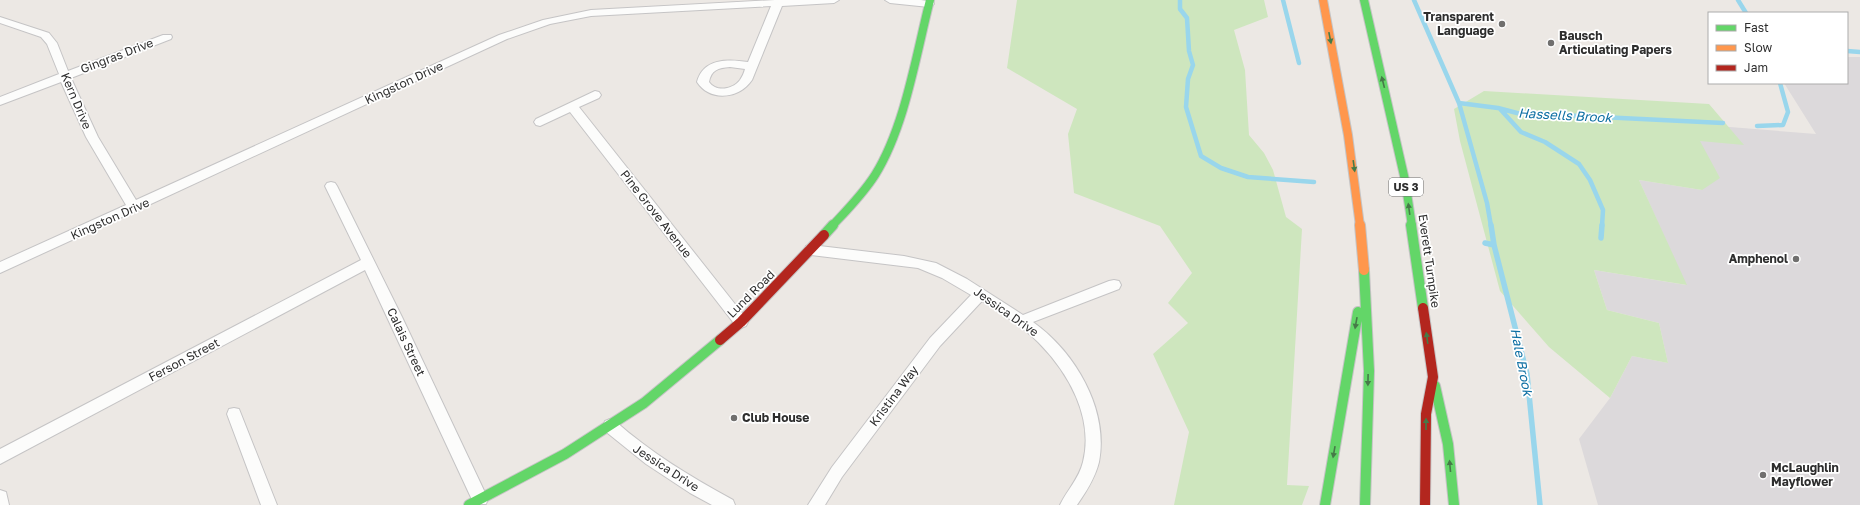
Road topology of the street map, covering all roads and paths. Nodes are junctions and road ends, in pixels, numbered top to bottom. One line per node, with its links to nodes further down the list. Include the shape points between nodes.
1 (834, 0): 6 (street, Kingston Drive)
2 (890, 0): 5 (street)
3 (1323, 0): 20 (main road, one-way to 20, via 1351,149)
4 (1364, 0): 25 (main road, Everett Turnpike / US 3, one-way to 4, via 1405,180)
5 (929, 2): 17 (main road, Lund Road, via 900,116 881,164 866,186)
6 (778, 3): 9 (street); 16 (street, Kingston Drive, via 591,13 533,25)
7 (0, 20): 10 (street, Kern Drive, via 45,35 52,43)
8 (167, 37): 10 (street, Gingras Drive)
9 (752, 66)
10 (66, 76): 12 (street, Gingras Drive); 16 (street, Kern Drive, via 92,137)
11 (595, 95): 13 (street)
12 (0, 101)
13 (572, 106): 14 (street); 24 (street, Pine Grove Avenue)
14 (540, 122)
15 (331, 186): 18 (street, Calais Street)
16 (134, 208): 19 (street, Kingston Drive)
17 (811, 250): 22 (street, Jessica Drive, via 917,263 947,274); 24 (main road, Lund Road)
18 (367, 263): 28 (street, Ferson Street); 30 (street, Calais Street, via 395,317)
19 (0, 268)
20 (1364, 271): 36 (main road, one-way to 36); 37 (main road, one-way to 37, via 1368,370)
21 (1114, 285): 23 (street)
22 (980, 294): 23 (street, Jessica Drive); 34 (street, Kristina Way, via 935,342 837,472)
23 (1022, 321): 35 (street, Jessica Drive, via 1043,338 1070,370 1087,401 1092,417 1094,434 1090,468 1083,484)
24 (741, 322): 27 (main road, Lund Road, via 678,376)
25 (1433, 376): 38 (main road, Everett Turnpike / US 3, one-way to 25, via 1426,414); 39 (main road, one-way to 25, via 1448,444)
26 (234, 414): 32 (street)
27 (610, 426): 30 (main road, Lund Road, via 565,454); 33 (street, Jessica Drive, via 658,466)
28 (0, 457)
29 (0, 497): 31 (street)
30 (475, 502)
31 (1, 505)
32 (270, 505)
33 (727, 505)
34 (816, 505)
35 (1068, 505)
36 (1325, 505)
37 (1365, 505)
38 (1425, 505)
39 (1454, 505)

